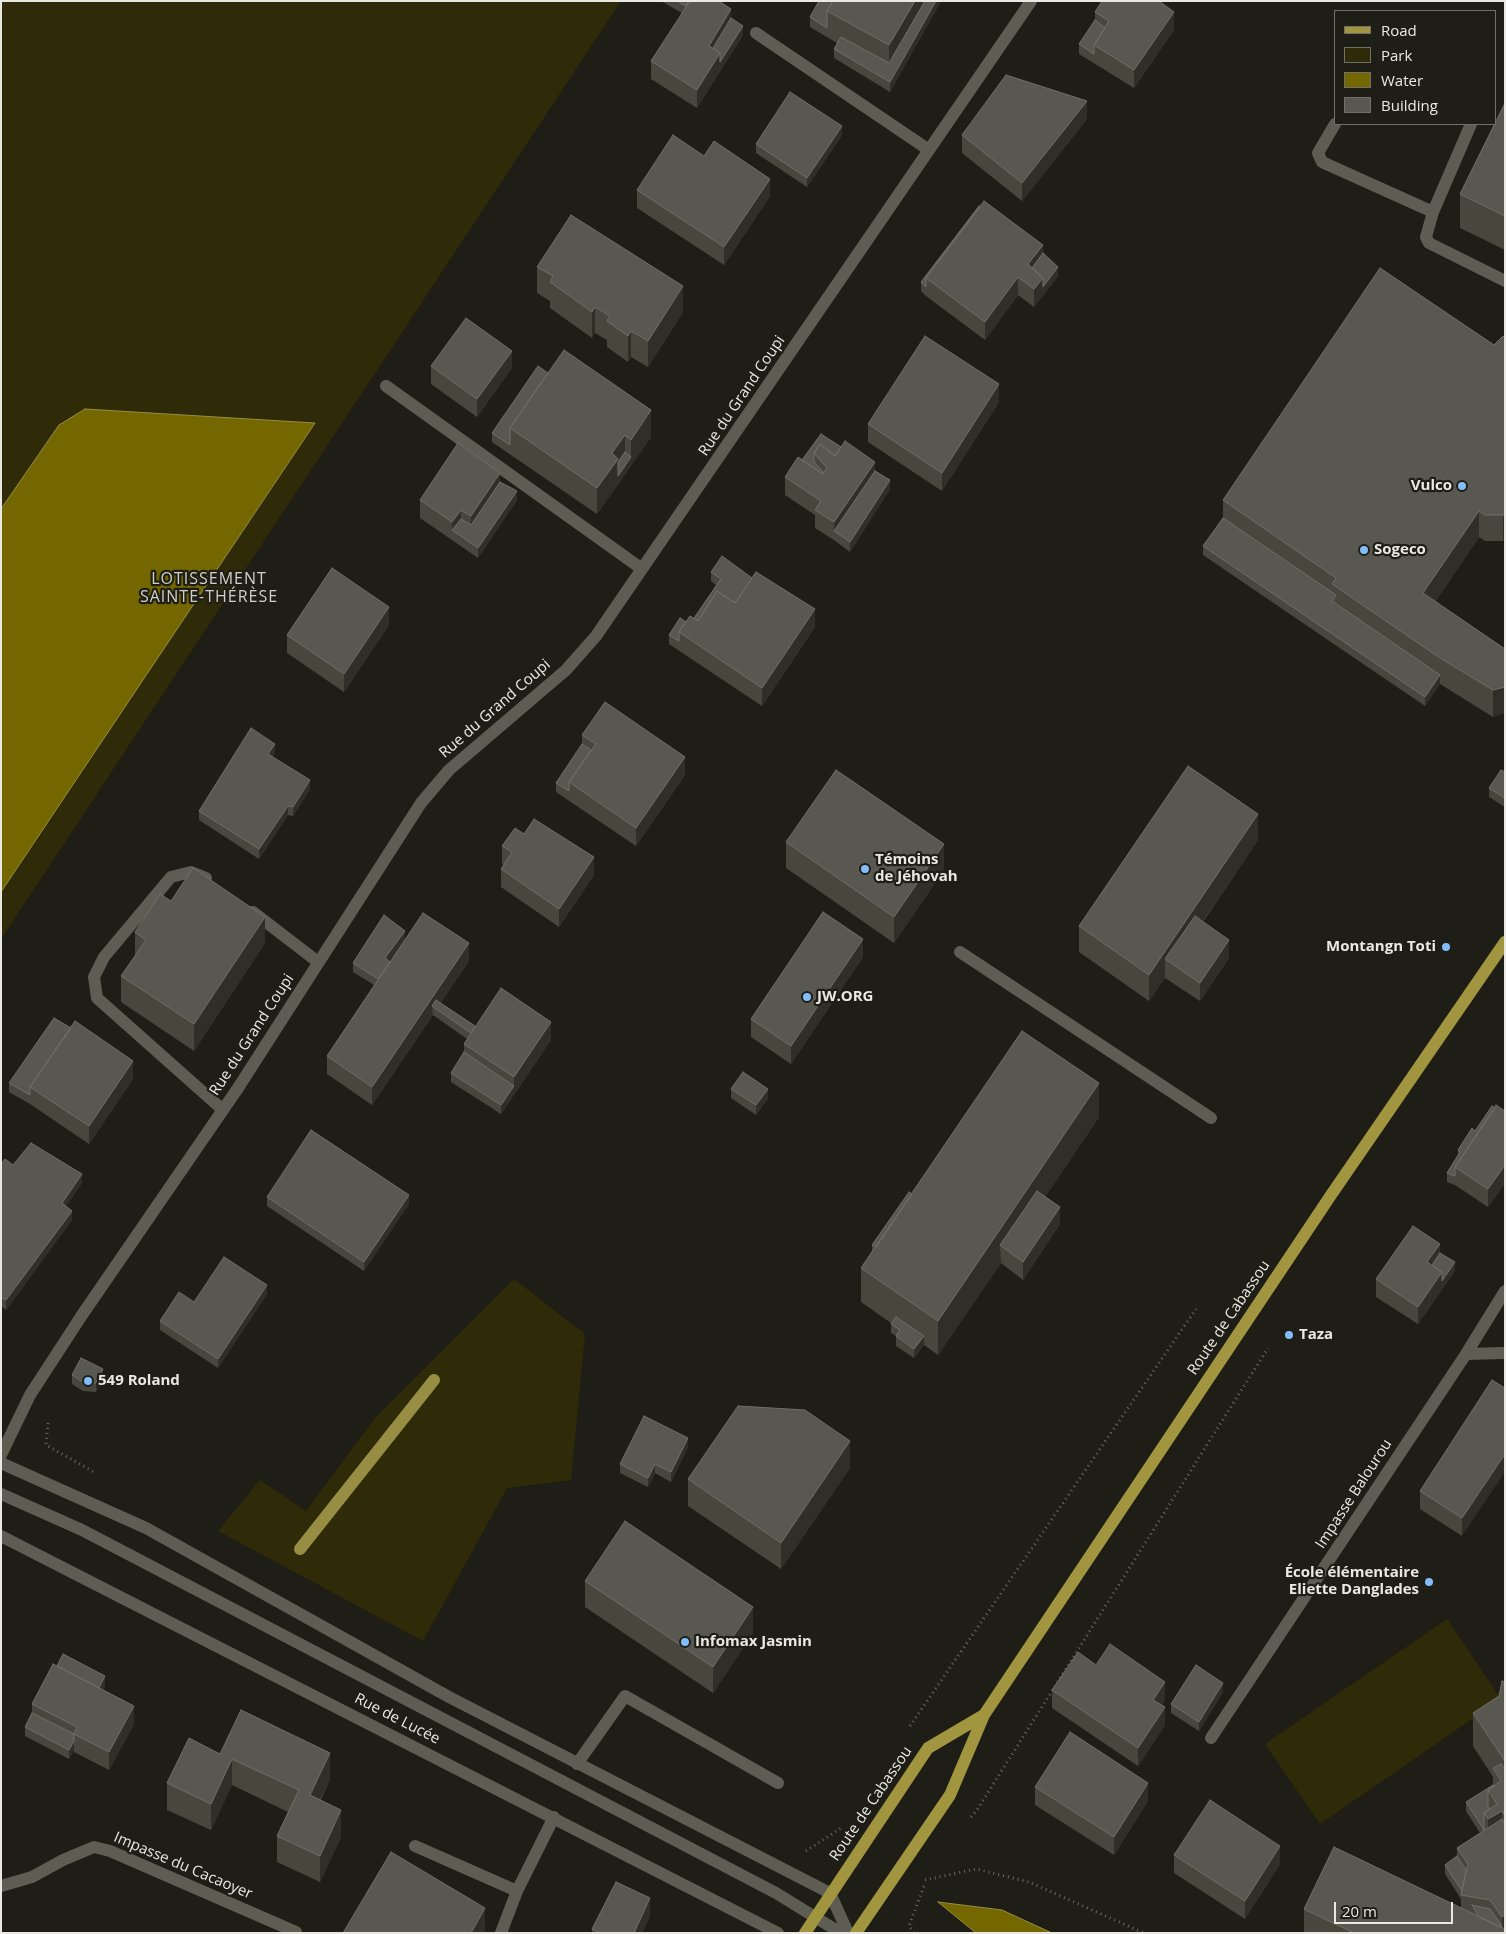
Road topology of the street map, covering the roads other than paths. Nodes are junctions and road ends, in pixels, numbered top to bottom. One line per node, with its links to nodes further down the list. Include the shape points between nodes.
1 (1031, 1): 5 (street, Rue du Grand Coupi)
2 (756, 33): 5 (street)
3 (1335, 125): 6 (street, via 1318,153 1322,162)
4 (1472, 125): 6 (street)
5 (930, 150): 9 (street, Rue du Grand Coupi)
6 (1433, 212): 7 (street, via 1426,237 1429,243)
7 (1505, 281)
8 (386, 386): 9 (street)
9 (642, 569): 14 (street, Rue du Grand Coupi, via 596,636 566,670 449,770 421,803)
10 (218, 886): 15 (street, via 191,872 171,877 104,958 94,978 98,998)
11 (241, 903): 14 (street)
12 (1505, 942): 24 (main road, Route de Cabassou, via 1326,1203)
13 (960, 952): 16 (street)
14 (318, 962): 15 (street, Rue du Grand Coupi)
15 (223, 1110): 20 (street, Rue du Grand Coupi, via 30,1395)
16 (1211, 1118)
17 (1505, 1291): 19 (street, Impasse Balourou)
18 (1505, 1353): 19 (street)
19 (1466, 1354): 25 (street, Impasse Balourou)
20 (1, 1455)
21 (1, 1463): 26 (street, via 146,1528 449,1697)
22 (1, 1494): 33 (street, via 82,1530 768,1888)
23 (1, 1536): 28 (street, Rue de Lucée)
24 (984, 1715): 32 (main road, Route de Cabassou, via 928,1748); 40 (main road, Route de Cabassou, via 950,1795)
25 (1211, 1738)
26 (577, 1764): 27 (street, via 625,1696); 32 (street)
27 (778, 1783)
28 (554, 1817): 31 (street); 36 (street, Rue de Lucée)
29 (415, 1846): 31 (street)
30 (1, 1886): 34 (street, Impasse du Cacaoyer, via 32,1877 94,1847 110,1850)
31 (517, 1891): 35 (street)
32 (830, 1893): 33 (main road, Route de Cabassou); 39 (street)
33 (815, 1916): 37 (main road, Route de Cabassou); 38 (street)
34 (296, 1932)
35 (501, 1933)
36 (778, 1933)
37 (805, 1933)
38 (841, 1933)
39 (848, 1933)
40 (856, 1933)

